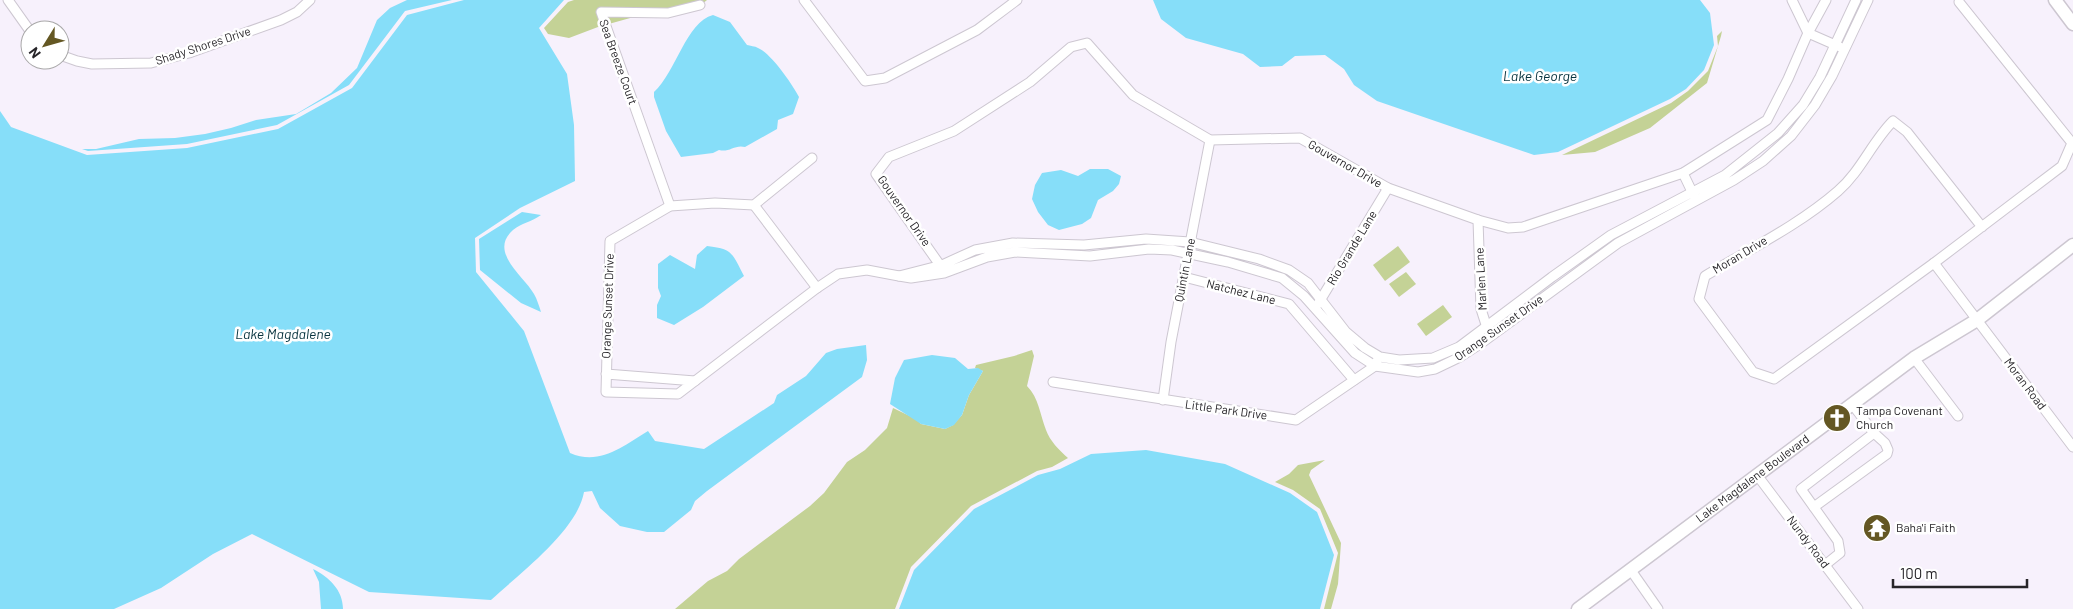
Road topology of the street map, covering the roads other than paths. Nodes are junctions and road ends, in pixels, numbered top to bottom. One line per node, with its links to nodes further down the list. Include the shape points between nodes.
1 (8, 0): 12 (street)
2 (310, 0): 17 (street, Shady Shores Drive, via 281,20 166,60 92,64)
3 (804, 0): 4 (street, via 865,81 885,78 977,30)
4 (1017, 0)
5 (1792, 0): 14 (street)
6 (1826, 0): 14 (street, Gouvernor Drive)
7 (1856, 0): 15 (street, Orange Sunset Drive)
8 (1868, 0): 16 (street, Orange Sunset Drive)
9 (2055, 0): 13 (street)
10 (1959, 2): 26 (street, Moran Drive, via 2072,143 2062,166)
11 (700, 5): 24 (street, Sea Breeze Court, via 668,13 601,12)
12 (22, 20)
13 (2073, 24)
14 (1808, 33): 15 (street); 20 (street, Gouvernor Drive, via 1767,120)
15 (1835, 45): 16 (street); 22 (street, Orange Sunset Drive, via 1802,105 1778,133)
16 (1844, 49): 22 (street, Orange Sunset Drive, via 1815,105 1791,136 1757,165)
17 (70, 58)
18 (1210, 140): 21 (street, Gouvernor Drive, via 1300,138); 27 (street, Quintin Lane); 31 (street, Gouvernor Drive, via 1133,95 1087,43 1071,47 1030,82 954,131 888,157 876,174)
19 (812, 158): 23 (street)
20 (1683, 174): 22 (street); 25 (street, Gouvernor Drive, via 1522,227 1508,228)
21 (1388, 188): 25 (street, Gouvernor Drive); 34 (street, Rio Grande Lane)
22 (1695, 197): 36 (street, Orange Sunset Drive, via 1611,235); 37 (street, Orange Sunset Drive, via 1618,244)
23 (754, 205): 24 (street, Orange Sunset Drive); 33 (street)
24 (670, 206): 41 (street, Orange Sunset Drive, via 610,241)
25 (1478, 220): 36 (street, Marlen Lane, via 1481,310)
26 (1982, 227): 30 (street, Moran Drive); 30 (street, Moran Drive, via 1907,132 1893,121 1839,190 1800,219 1705,276 1699,299 1753,372 1774,379)
27 (1190, 242): 29 (street, Quintin Lane); 31 (street, Orange Sunset Drive, via 1146,239 1084,245 1013,243 975,250); 34 (street, Orange Sunset Drive, via 1289,270 1308,283)
28 (2073, 245): 35 (street, Lake Magdalene Boulevard)
29 (1188, 252): 31 (street, Orange Sunset Drive, via 1149,249 1090,256 1015,252); 32 (street, Quintin Lane); 34 (street, Orange Sunset Drive, via 1282,278)
30 (1934, 263): 35 (street, Moran Road)
31 (943, 269): 33 (street, Orange Sunset Drive, via 911,278 867,270 838,274)
32 (1184, 277): 42 (street, Natchez Lane, via 1289,304); 45 (street, Quintin Lane)
33 (817, 288): 43 (street, Orange Sunset Drive)
34 (1318, 303): 38 (street, Orange Sunset Drive, via 1346,332); 40 (street, Orange Sunset Drive, via 1343,342)
35 (1977, 320): 39 (street, Lake Magdalene Boulevard); 49 (street, Moran Road)
36 (1485, 327): 37 (street, Marlen Lane); 38 (street, Orange Sunset Drive, via 1459,346 1433,358 1399,360)
37 (1492, 336): 40 (street, Orange Sunset Drive, via 1435,369 1418,372)
38 (1380, 357): 40 (street, Little Park Drive)
39 (1914, 358): 46 (street, Lake Magdalene Boulevard); 47 (street)
40 (1375, 366): 42 (street, Little Park Drive)
41 (606, 374): 43 (street, Orange Sunset Drive); 43 (street, Orange Sunset Drive, via 606,392 678,394)
42 (1354, 380): 45 (street, Little Park Drive, via 1296,420)
43 (695, 381)
44 (1052, 382): 45 (street, Little Park Drive)
45 (1164, 400)
46 (1852, 404): 48 (street); 50 (street, Lake Magdalene Boulevard)
47 (1958, 416)
48 (1874, 433): 51 (street, via 1801,489); 51 (street, via 1885,443 1887,454)
49 (2073, 448)
50 (1757, 475): 52 (street, Nundy Road); 53 (street, Lake Magdalene Boulevard)
51 (1814, 507): 52 (street, via 1840,547 1840,553)
52 (1825, 565): 56 (street, Nundy Road)
53 (1630, 569): 54 (street, Lake Magdalene Boulevard); 55 (street)
54 (1578, 609)
55 (1658, 609)
56 (1858, 609)

